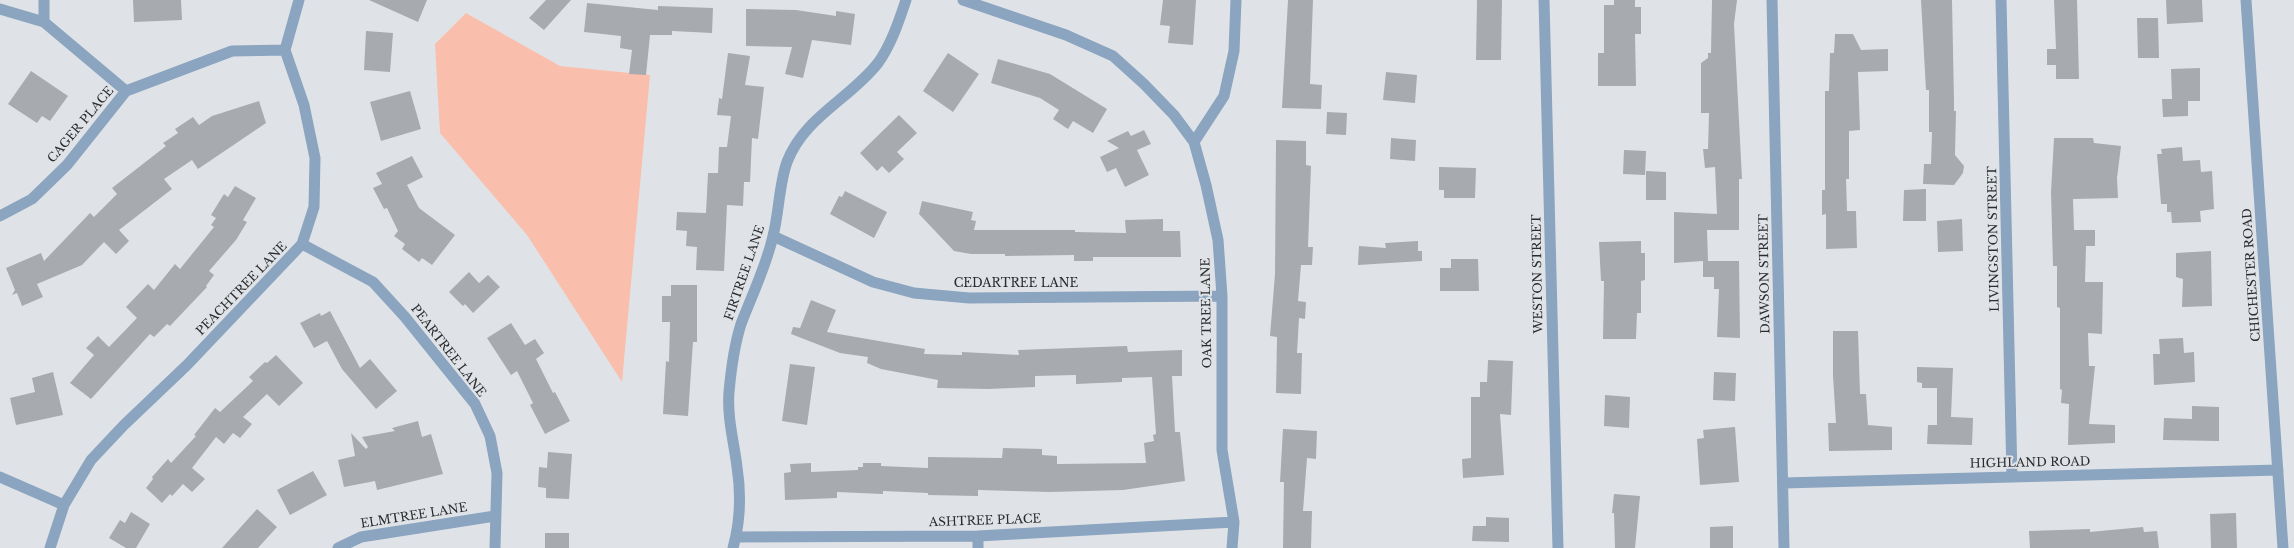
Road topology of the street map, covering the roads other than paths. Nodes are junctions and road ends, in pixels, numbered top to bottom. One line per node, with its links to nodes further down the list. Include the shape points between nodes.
1 (44, 0): 11 (street)
2 (299, 0): 12 (street)
3 (906, 0): 16 (street, FIRTREE LANE, via 897,28 878,62 856,86 805,130 787,162)
4 (963, 0): 14 (street, OAK TREE LANE, via 1066,35 1113,56 1164,104)
5 (1236, 0): 14 (street, via 1234,51 1224,96)
6 (1544, 0): 34 (street, WESTON STREET)
7 (1772, 0): 22 (street, DAWSON STREET)
8 (2001, 0): 20 (street, LIVINGSTON STREET)
9 (2246, 0): 19 (street, CHICHESTER ROAD)
10 (0, 9): 11 (street)
11 (44, 22): 13 (street)
12 (285, 50): 13 (street, CAGER PLACE, via 232,50); 17 (street, PEACHTREE LANE, via 304,105 315,158 314,206)
13 (126, 91): 15 (street, CAGER PLACE, via 66,165 32,198)
14 (1194, 142): 18 (street, OAK TREE LANE, via 1218,240)
15 (0, 216)
16 (773, 236): 18 (street, CEDARTREE LANE, via 873,282 914,293 969,298); 27 (street, FIRTREE LANE, via 741,325 732,361 729,394 731,434 738,468 739,502)
17 (302, 244): 23 (street, PEACHTREE LANE, via 187,365 91,460); 24 (street, PEARTREE LANE, via 374,282 475,404 490,436 495,466)
18 (1222, 296): 25 (street, OAK TREE LANE, via 1222,450)
19 (2278, 470): 20 (street, HIGHLAND ROAD); 36 (street, CHICHESTER ROAD)
20 (2012, 476): 22 (street, HIGHLAND ROAD)
21 (0, 477): 23 (street)
22 (1783, 483): 35 (street, DAWSON STREET)
23 (64, 504): 28 (street, PEACHTREE LANE)
24 (495, 516): 29 (street, ELMTREE LANE, via 361,537); 30 (street, PEARTREE LANE)
25 (1234, 522): 26 (street, ASHTREE PLACE); 33 (street, OAK TREE LANE)
26 (978, 536): 27 (street, ASHTREE PLACE); 32 (street)
27 (736, 537): 31 (street, FIRTREE LANE)
28 (50, 548)
29 (338, 548)
30 (495, 548)
31 (733, 548)
32 (978, 548)
33 (1232, 548)
34 (1558, 548)
35 (1784, 548)
36 (2283, 548)

